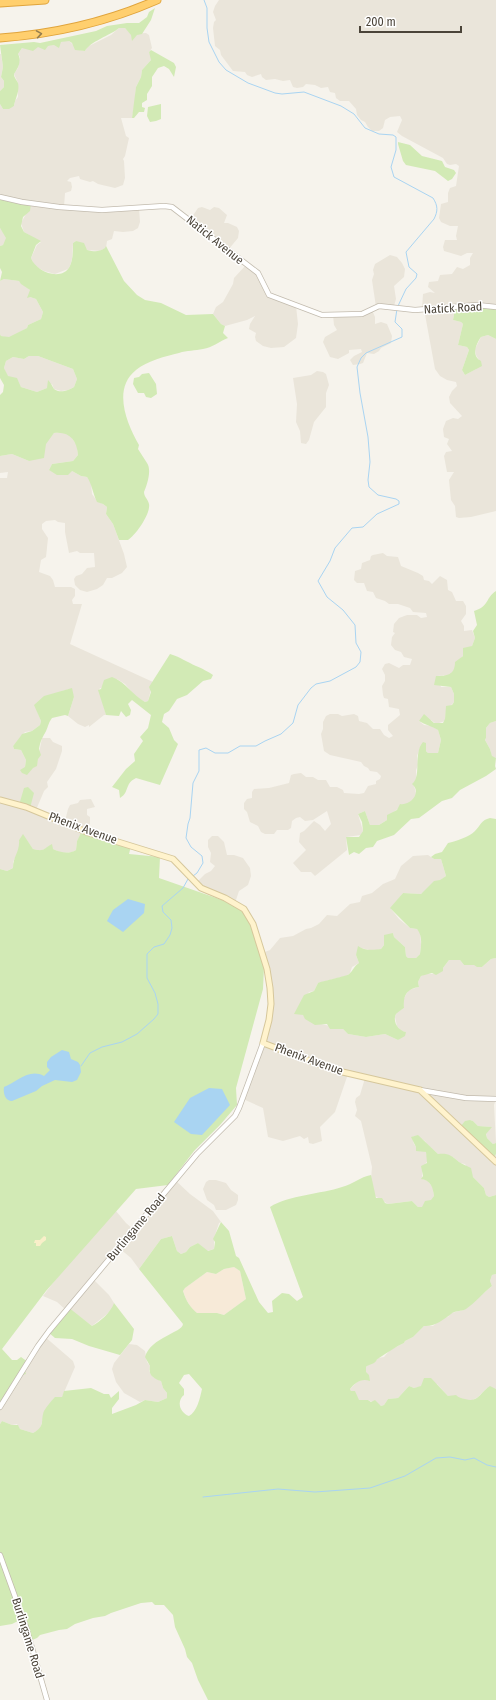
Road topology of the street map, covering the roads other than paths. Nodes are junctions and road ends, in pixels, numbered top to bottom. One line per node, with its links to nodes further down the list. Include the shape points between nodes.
1 (45, 0): 3 (highway)
2 (156, 0): 4 (highway, one-way to 2, via 79,26)
3 (0, 3)
4 (0, 38)
5 (0, 196): 7 (street, Natick Avenue, via 22,202 102,210 172,207 258,274 272,297 322,315 362,314 379,306)
6 (496, 307): 7 (street, Natick Road, via 477,305)
7 (411, 309)
8 (0, 800): 9 (main road, Phenix Avenue, via 26,807 90,833 168,857 180,864 203,889 244,909 253,924 270,988 271,1004)
9 (263, 1043): 10 (main road, Phenix Avenue, via 334,1070); 13 (street, Burlingame Road, via 235,1116 197,1154 49,1331)
10 (420, 1090): 11 (street, via 466,1098); 12 (main road)
11 (496, 1099)
12 (496, 1162)
13 (0, 1407)
14 (0, 1555): 15 (street, Burlingame Road, via 26,1627)
15 (47, 1700)

